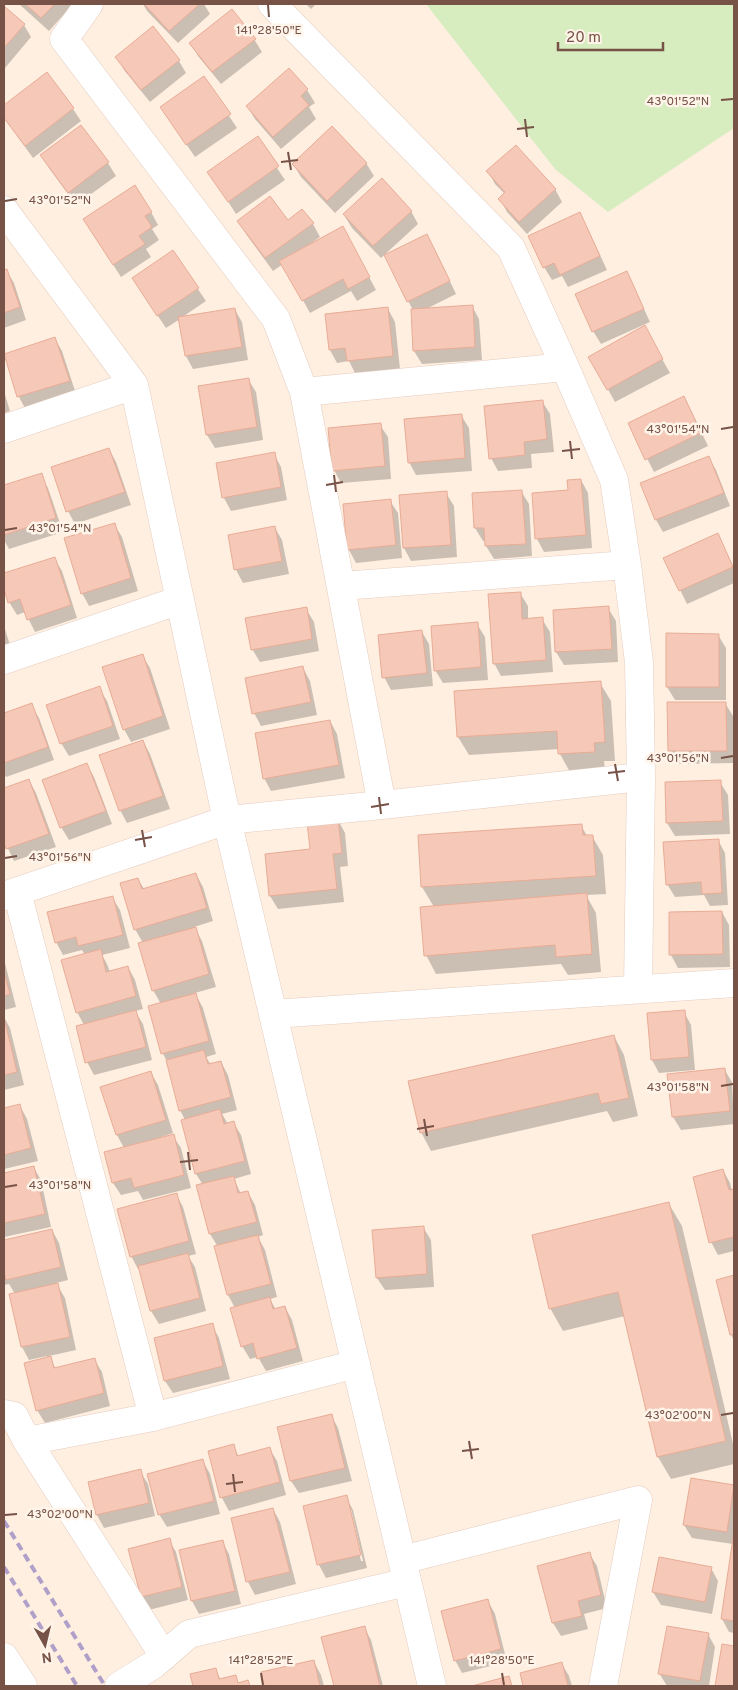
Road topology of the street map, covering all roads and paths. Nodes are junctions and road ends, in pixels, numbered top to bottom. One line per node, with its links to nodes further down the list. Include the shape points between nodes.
1 (89, 4): 6 (street, via 64,39 276,319)
2 (272, 4): 4 (street, via 511,248)
3 (4, 210): 5 (street)
4 (566, 367): 6 (street); 8 (street, via 614,480)
5 (134, 385): 7 (street); 10 (street)
6 (304, 392): 9 (street)
7 (4, 429)
8 (627, 565): 9 (street); 12 (street, via 639,662)
9 (341, 586): 13 (street)
10 (180, 600): 11 (street); 14 (street)
11 (4, 660)
12 (641, 777): 13 (street); 17 (street)
13 (382, 805): 14 (street)
14 (226, 820): 15 (street); 18 (street)
15 (10, 894): 21 (street)
16 (734, 983): 17 (street)
17 (638, 988): 18 (street)
18 (273, 1014): 19 (street)
19 (356, 1364): 21 (street); 23 (street)
20 (4, 1414): 22 (street, via 14,1416)
21 (153, 1418): 22 (street)
22 (27, 1441): 25 (street)
23 (404, 1571): 25 (street, via 189,1634); 28 (street); 29 (street, via 638,1500)
24 (4, 1656): 26 (street)
25 (164, 1656): 27 (street)
26 (23, 1686)
27 (120, 1686)
28 (432, 1686)
29 (603, 1686)

